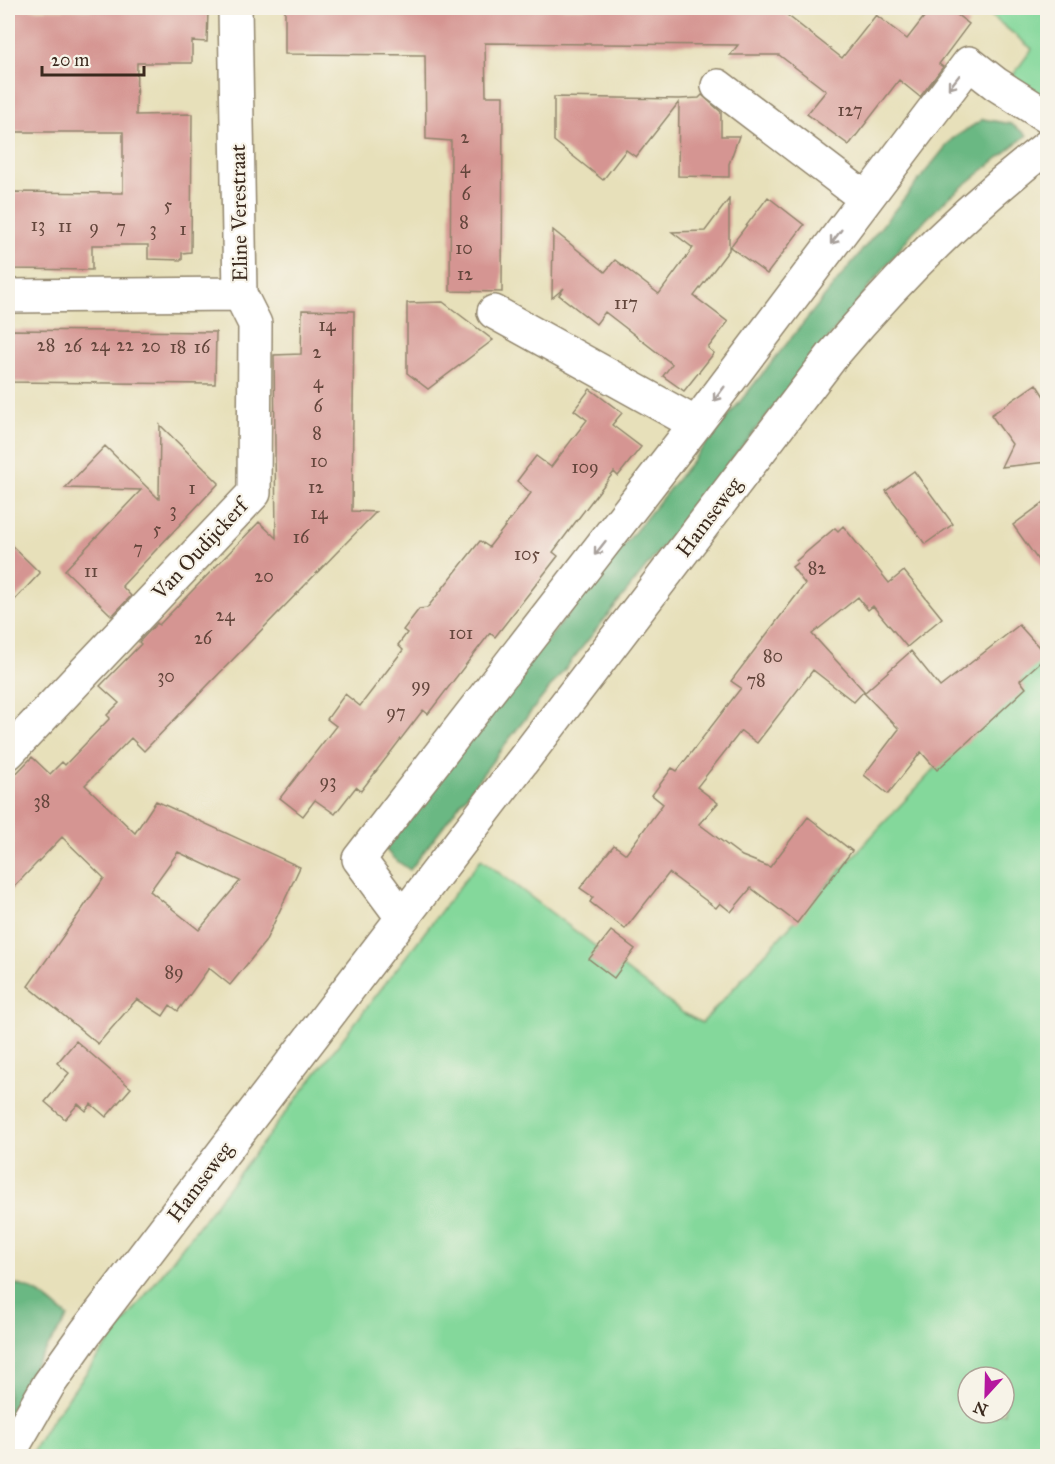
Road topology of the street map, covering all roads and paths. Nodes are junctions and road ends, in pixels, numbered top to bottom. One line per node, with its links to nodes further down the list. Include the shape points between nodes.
1 (235, 8): 6 (street, Eline Verestraat)
2 (718, 86): 5 (street)
3 (1047, 117): 5 (street, one-way to 5, via 969,63)
4 (1047, 146): 11 (street, Hamseweg, via 943,233 867,314)
5 (865, 198): 9 (street, one-way to 9)
6 (240, 294): 7 (street, Eline Verestraat); 10 (street, Van Oudijckerf, via 255,324 254,493)
7 (8, 296)
8 (494, 312): 9 (street)
9 (696, 424): 11 (street, one-way to 11, via 359,859)
10 (8, 753)
11 (393, 907): 12 (street, Hamseweg, via 49,1384)
12 (8, 1455)

